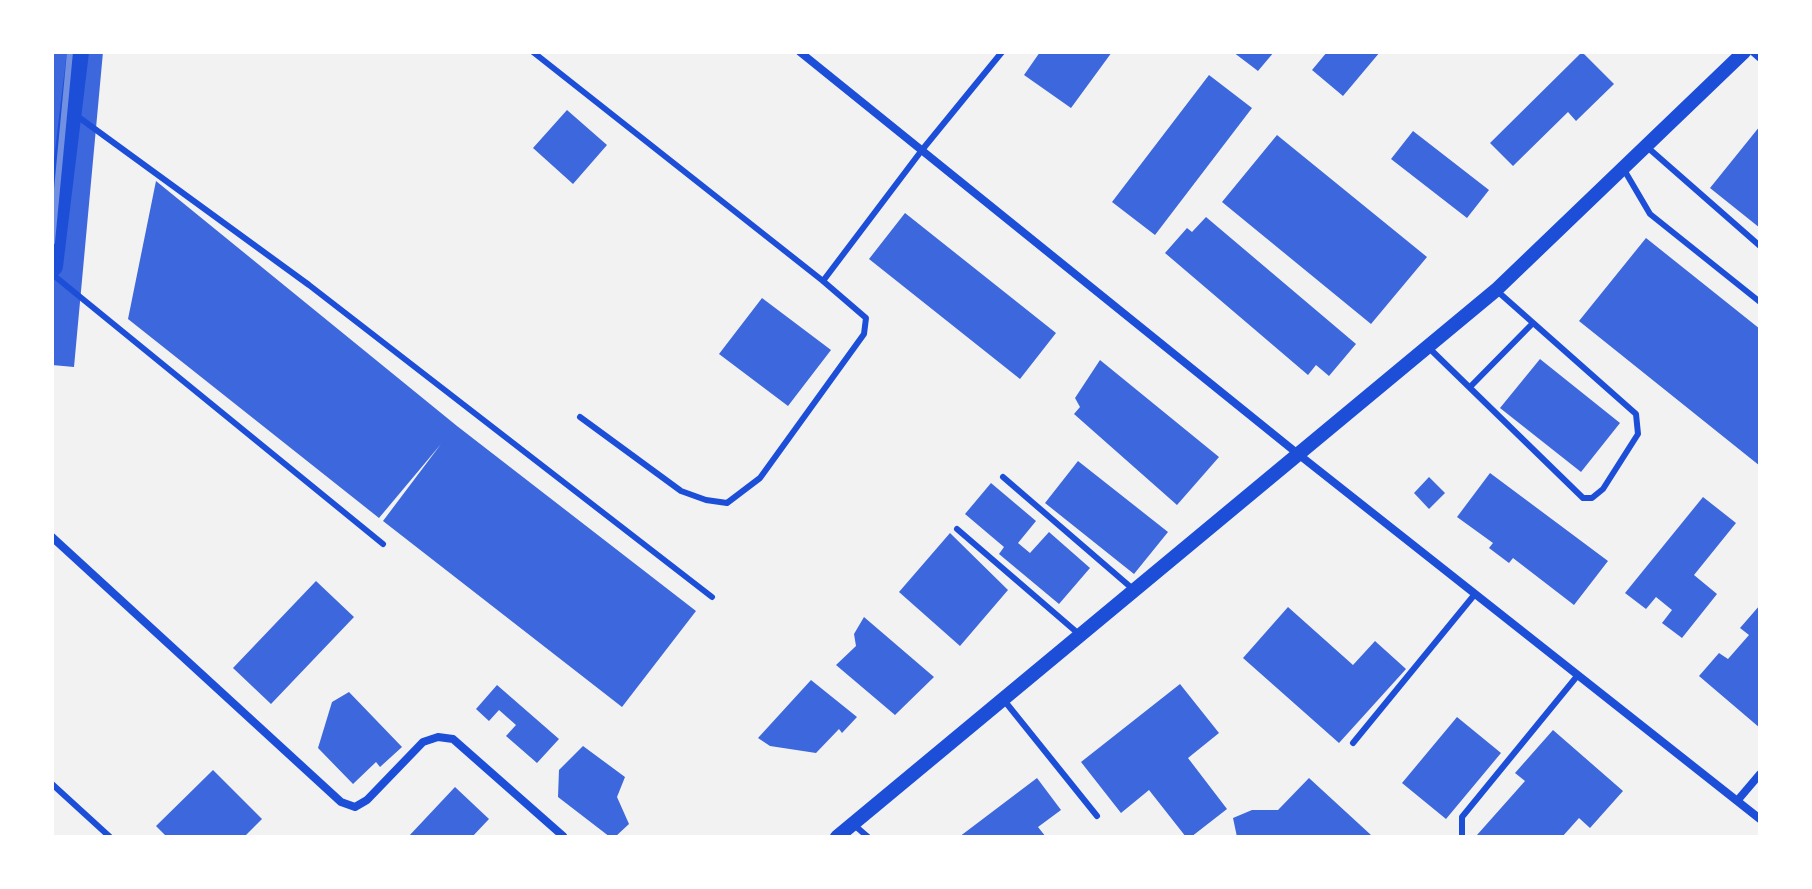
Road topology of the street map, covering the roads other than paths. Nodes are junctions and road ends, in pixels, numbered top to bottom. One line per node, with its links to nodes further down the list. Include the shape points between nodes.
1 (78, 52): 8 (highway)
2 (533, 52): 15 (lane)
3 (800, 52): 10 (street)
4 (1002, 52): 10 (lane)
5 (1744, 52): 9 (street)
6 (1752, 52): 7 (lane)
7 (1760, 59)
8 (71, 111): 13 (highway); 29 (lane, via 309,285)
9 (1646, 146): 11 (street); 12 (lane)
10 (922, 150): 15 (lane); 22 (street)
11 (1623, 168): 16 (street); 17 (lane, via 1650,214)
12 (1760, 246)
13 (52, 266)
14 (52, 274): 26 (lane)
15 (823, 281): 21 (lane, via 866,318 864,334 760,478 727,503 681,491)
16 (1496, 290): 18 (lane); 19 (street)
17 (1760, 302)
18 (1533, 323): 20 (lane); 20 (lane, via 1636,414 1638,434 1603,489 1583,498)
19 (1427, 347): 20 (lane); 22 (street)
20 (1470, 387)
21 (580, 417)
22 (1298, 454): 27 (street); 28 (street)
23 (1003, 477): 27 (lane)
24 (957, 529): 30 (lane)
25 (52, 537): 40 (street, via 341,802 355,807 367,800 423,742 453,739)
26 (383, 544)
27 (1134, 590): 30 (street)
28 (1475, 594): 31 (street); 33 (lane)
29 (712, 597)
30 (1080, 635): 32 (street)
31 (1578, 675): 36 (street); 44 (lane, via 1462,817)
32 (1003, 699): 37 (lane); 39 (street)
33 (1353, 743)
34 (1760, 774): 36 (street)
35 (52, 784): 41 (lane)
36 (1737, 801): 38 (street)
37 (1097, 816)
38 (1760, 819)
39 (853, 824): 42 (street); 43 (lane)
40 (563, 836)
41 (110, 837)
42 (837, 837)
43 (868, 837)
44 (1462, 837)

